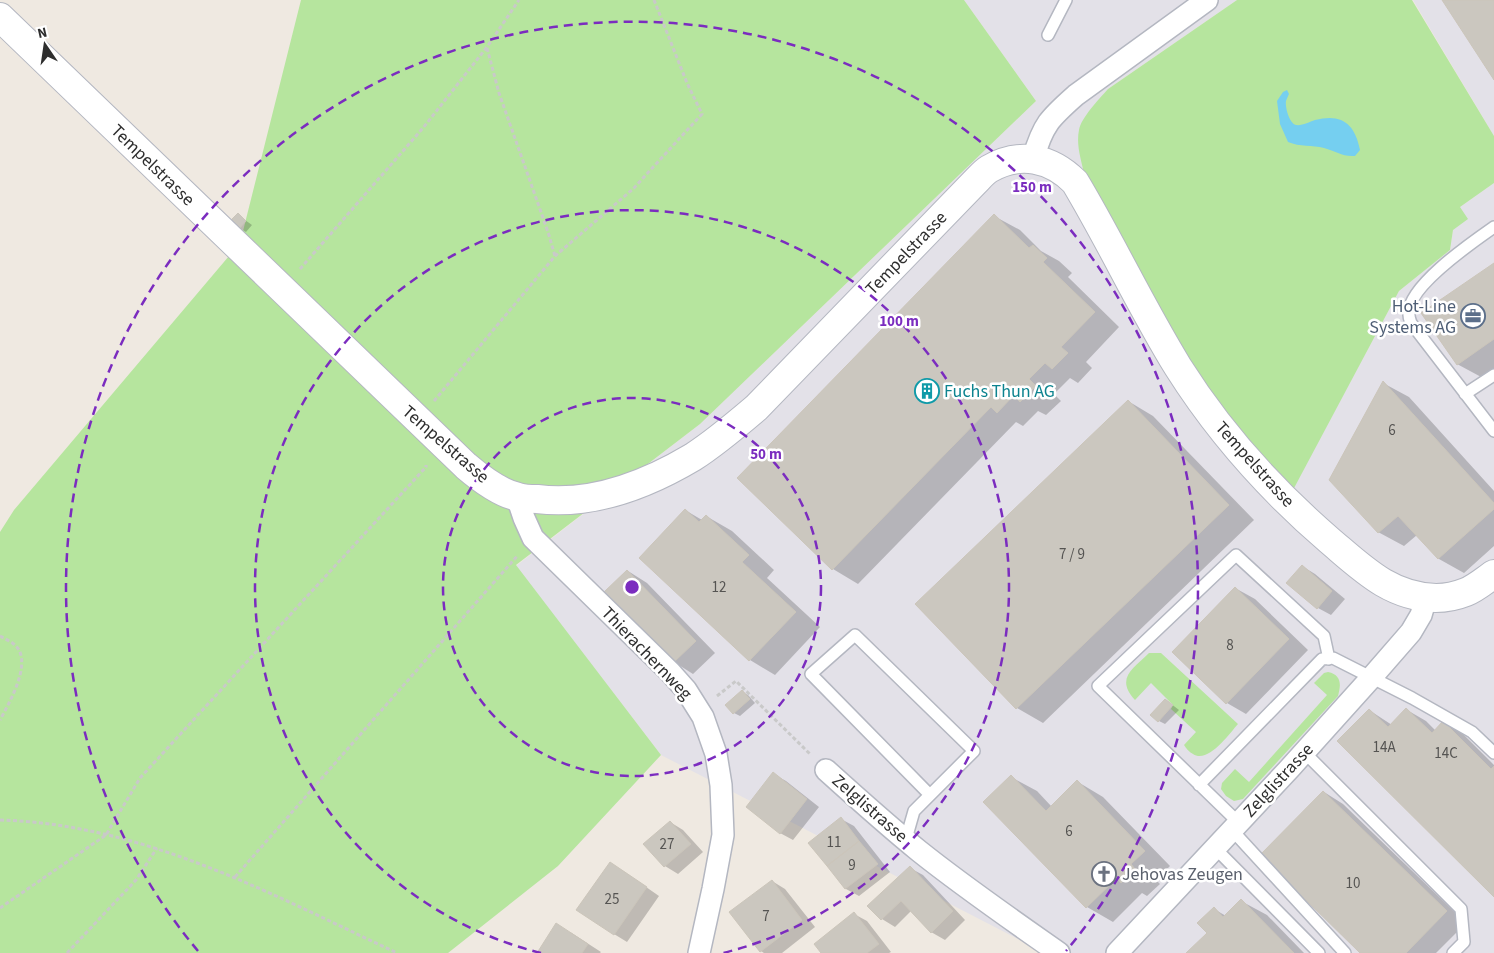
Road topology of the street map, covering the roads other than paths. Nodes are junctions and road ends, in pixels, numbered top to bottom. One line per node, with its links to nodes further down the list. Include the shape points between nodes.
1 (1066, 0): 4 (lane)
2 (1207, 0): 5 (street, via 1056,112 1042,132)
3 (0, 18): 10 (street, Tempelstrasse, via 417,421 477,476)
4 (1048, 35)
5 (1034, 159): 10 (street, Tempelstrasse, via 1001,164 974,182 756,408 693,457 628,488 594,498 556,502); 12 (street, Tempelstrasse, via 1050,163 1075,182 1178,367 1215,420 1256,469 1304,517 1374,576 1400,592)
6 (1494, 227): 8 (lane, via 1426,282 1416,294 1408,314 1411,323)
7 (1494, 375): 8 (lane)
8 (1465, 394): 9 (lane)
9 (1494, 430)
10 (518, 497): 23 (street, Thierachernweg, via 533,538 670,672 703,717 716,754 723,835)
11 (1494, 574): 12 (street, Tempelstrasse, via 1456,596)
12 (1426, 598): 14 (street, Zelglistrasse, via 1411,632)
13 (1329, 659): 14 (lane, via 1333,658); 18 (lane, via 1322,659); 18 (lane, via 1324,636 1236,554 1098,686)
14 (1371, 678): 15 (street, Zelglistrasse); 16 (lane, via 1472,732)
15 (1304, 752): 20 (street, Zelglistrasse); 28 (lane, via 1461,909 1464,942)
16 (1494, 752)
17 (826, 770): 21 (street, Zelglistrasse)
18 (1199, 784): 20 (lane)
19 (930, 795): 19 (lane, via 974,751 855,635 812,674); 21 (lane, via 914,811)
20 (1236, 826): 22 (street, Zelglistrasse); 27 (lane)
21 (906, 839): 24 (street, Zelglistrasse)
22 (1215, 848): 25 (street, Zelglistrasse); 26 (lane)
23 (699, 953)
24 (1059, 953)
25 (1117, 953)
26 (1319, 953)
27 (1345, 953)
28 (1453, 953)

